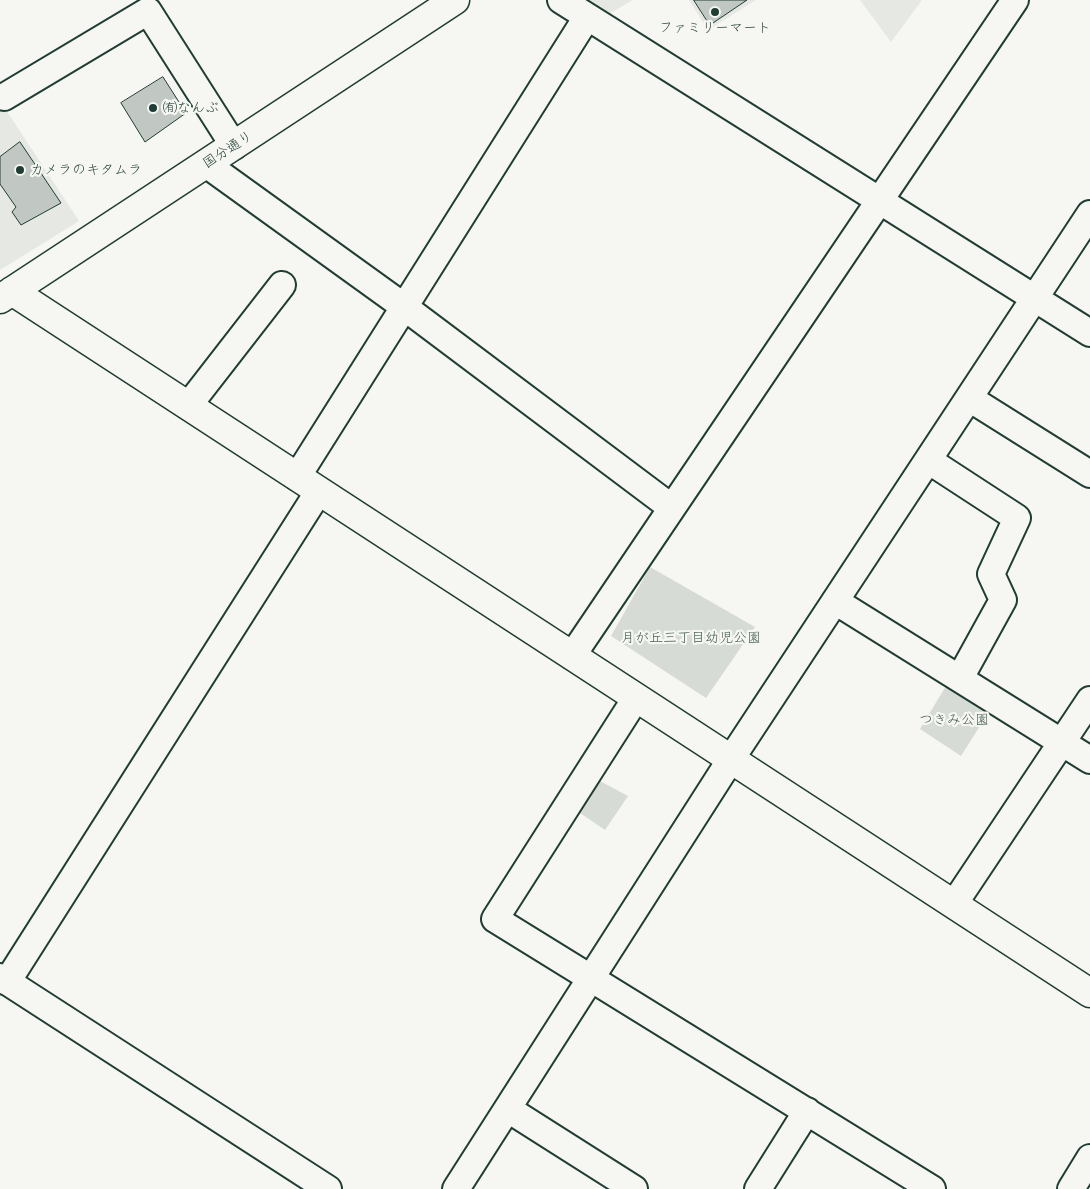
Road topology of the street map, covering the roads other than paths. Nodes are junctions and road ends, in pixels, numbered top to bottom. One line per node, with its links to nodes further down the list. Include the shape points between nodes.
1 (455, 0): 6 (street, 国分通り)
2 (561, 0): 4 (street)
3 (1015, 0): 8 (street)
4 (587, 17): 8 (street); 13 (street)
5 (4, 97): 6 (street, via 148,10)
6 (234, 146): 7 (street, 国分通り)
7 (206, 164): 11 (street, 国分通り); 13 (street)
8 (879, 200): 12 (street); 20 (street)
9 (1090, 214): 12 (street)
10 (282, 286): 16 (street)
11 (6, 295): 16 (street)
12 (1035, 298): 14 (street); 15 (street)
13 (403, 306): 19 (street); 20 (street)
14 (1090, 333)
15 (969, 398): 17 (street); 18 (street)
16 (188, 406): 19 (street)
17 (928, 460): 21 (street); 23 (street, via 1017,518 991,574 1003,600)
18 (1090, 474)
19 (308, 484): 22 (street); 31 (street)
20 (672, 508): 22 (street)
21 (835, 601): 23 (street); 27 (street)
22 (572, 656): 24 (street)
23 (960, 678): 26 (street)
24 (636, 698): 27 (street); 30 (street, via 495,919)
25 (1090, 700): 26 (street)
26 (1062, 742): 28 (street); 29 (street)
27 (731, 759): 29 (street); 30 (street)
28 (1090, 760)
29 (954, 904): 32 (street)
30 (592, 979): 33 (street); 34 (street)
31 (4, 980): 37 (street)
32 (1090, 993)
33 (508, 1109): 38 (street); 39 (street)
34 (807, 1111): 40 (street); 41 (street)
35 (1090, 1158): 36 (street)
36 (1076, 1187)
37 (328, 1189)
38 (456, 1189)
39 (634, 1189)
40 (758, 1189)
41 (932, 1189)

